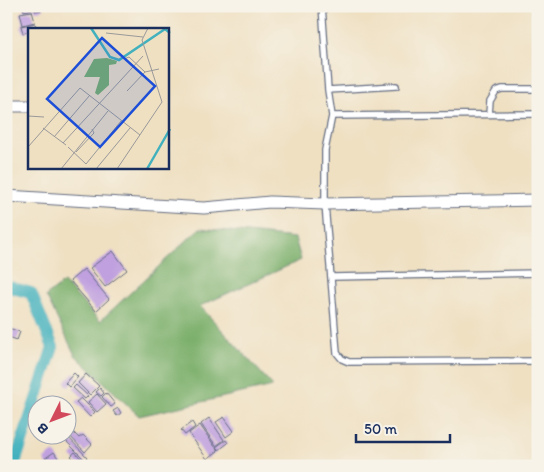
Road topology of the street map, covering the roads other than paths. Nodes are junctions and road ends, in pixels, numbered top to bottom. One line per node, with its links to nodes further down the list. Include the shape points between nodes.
1 (322, 6): 3 (lane)
2 (396, 86): 3 (lane)
3 (328, 90): 9 (lane)
4 (538, 90): 7 (lane, via 496,91 490,101)
5 (6, 106): 6 (street)
6 (28, 106)
7 (489, 114): 8 (lane); 9 (lane)
8 (538, 114)
9 (332, 116): 12 (lane, via 325,150)
10 (6, 196): 12 (street, via 204,208 270,202)
11 (538, 200): 12 (street)
12 (325, 204): 14 (lane)
13 (538, 273): 14 (lane)
14 (332, 277): 15 (lane, via 337,353 348,362)
15 (538, 361)

